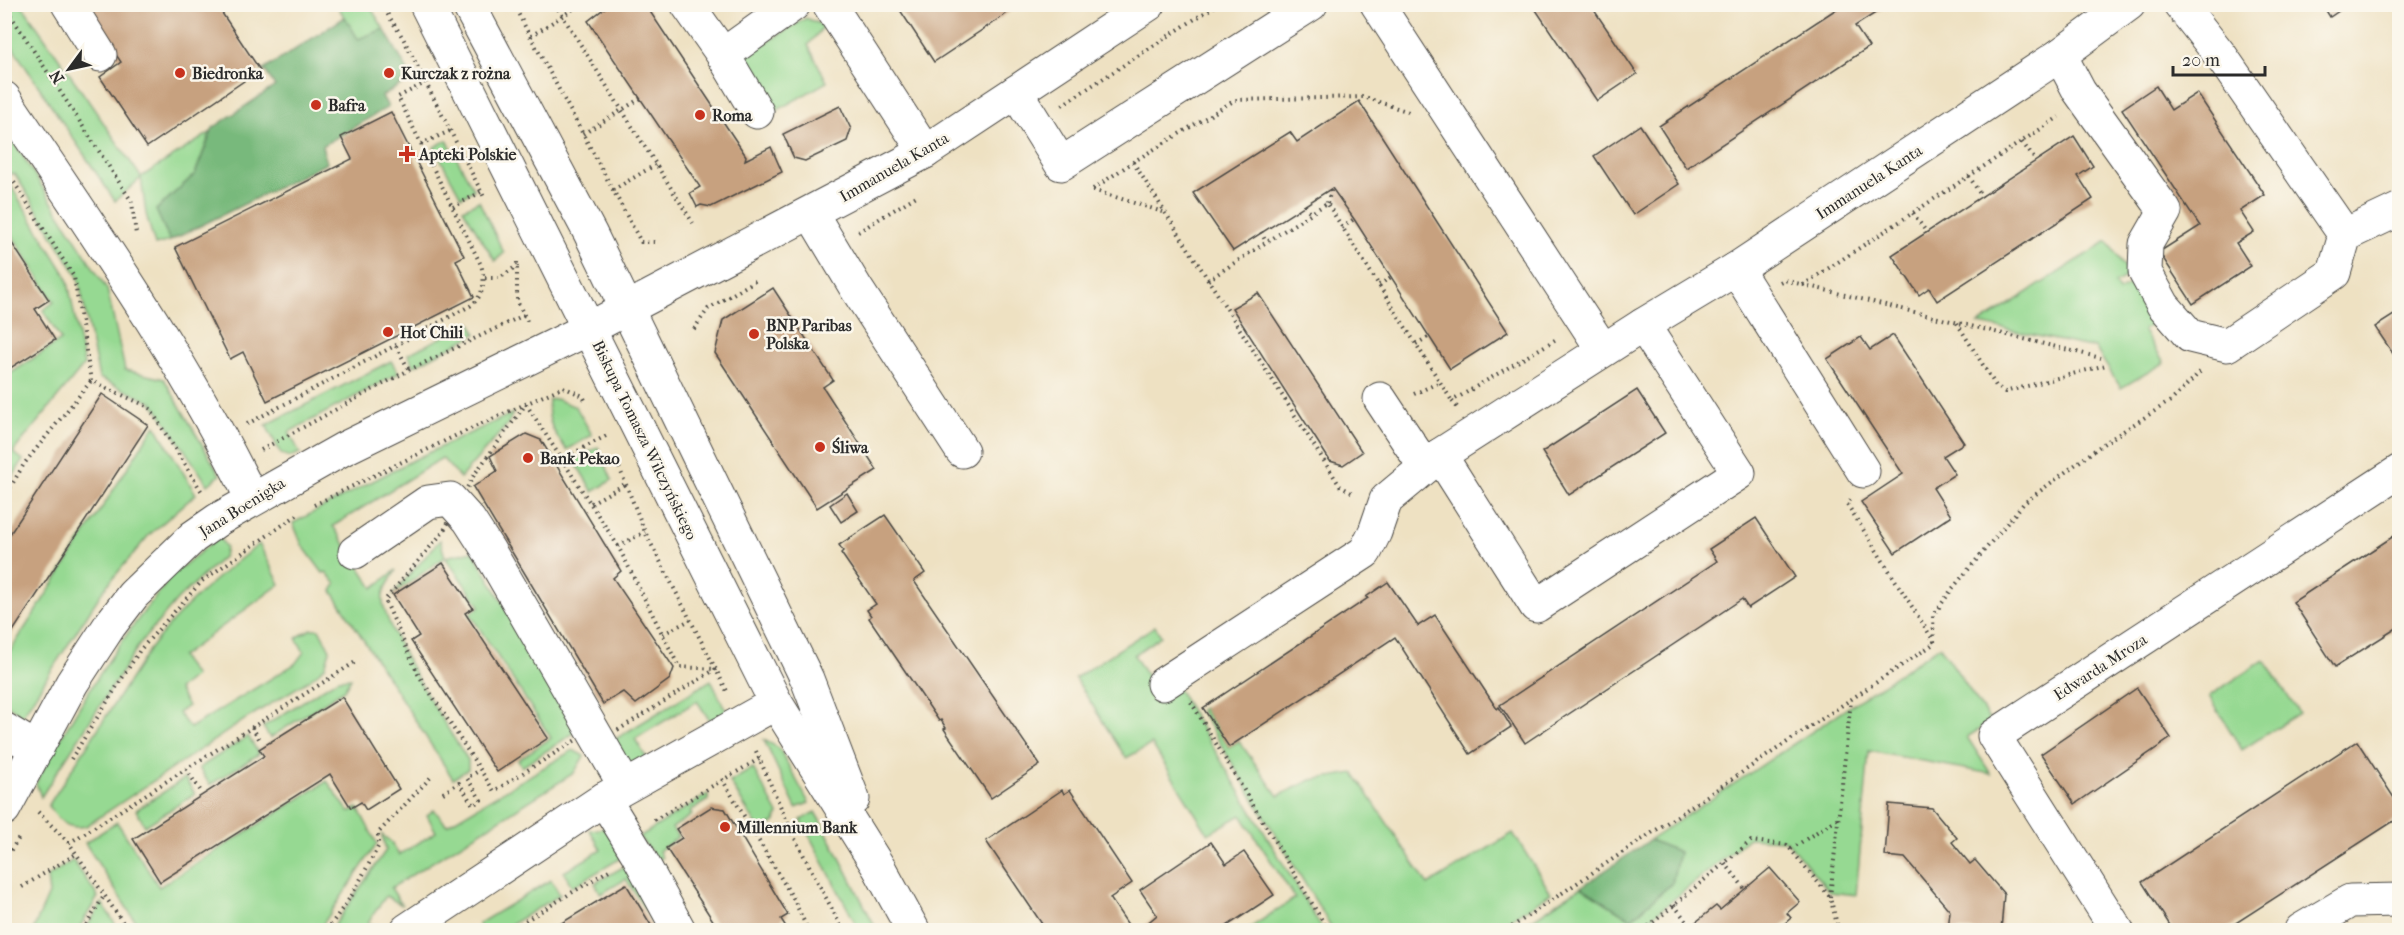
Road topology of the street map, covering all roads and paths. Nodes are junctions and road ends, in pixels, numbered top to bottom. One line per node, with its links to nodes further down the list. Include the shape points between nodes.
1 (68, 4): 20 (street)
2 (381, 4): 23 (path)
3 (426, 4): 79 (street, Biskupa Tomasza Wilczyńskiego)
4 (468, 4): 74 (street, Biskupa Tomasza Wilczyńskiego)
5 (513, 4): 19 (path)
6 (555, 4): 18 (path)
7 (581, 4): 18 (path)
8 (687, 4): 21 (street)
9 (794, 4): 21 (street)
10 (829, 4): 36 (street)
11 (1149, 4): 24 (street, Immanuela Kanta)
12 (1218, 4): 27 (path)
13 (1311, 4): 24 (street, via 1060,164)
14 (1377, 4): 86 (street)
15 (2129, 4): 22 (street, Immanuela Kanta)
16 (2180, 4): 60 (street, via 2221,56)
17 (4, 5): 63 (path, via 132,202)
18 (562, 16): 19 (path); 28 (path)
19 (531, 36): 33 (path)
20 (100, 55)
21 (723, 55): 29 (street)
22 (2060, 55): 66 (street, Immanuela Kanta); 84 (street, via 2079,91 2165,211 2146,244 2145,272 2163,305 2190,336)
23 (425, 83): 32 (path); 35 (path, via 398,97)
24 (1017, 92): 36 (street, Immanuela Kanta)
25 (4, 98): 99 (street, via 147,310)
26 (641, 98): 28 (path)
27 (1056, 109)
28 (621, 111): 33 (path); 39 (path)
29 (758, 112)
30 (1417, 115): 38 (path, via 1364,97 1235,100)
31 (2060, 117): 34 (path)
32 (450, 131): 35 (path); 44 (path)
33 (583, 134): 43 (path)
34 (2022, 142): 37 (path); 40 (path)
35 (421, 144): 49 (path)
36 (925, 152): 51 (street, Immanuela Kanta)
37 (2036, 161)
38 (1132, 162): 52 (path); 52 (path, via 1093,189)
39 (655, 165): 43 (path); 56 (path)
40 (1969, 176): 45 (path); 53 (path)
41 (4, 178): 90 (path, via 12,179 75,277)
42 (1332, 188): 47 (path)
43 (613, 190): 61 (path, via 641,242)
44 (481, 192): 46 (path); 49 (path)
45 (1982, 196)
46 (487, 203)
47 (1327, 203): 54 (path); 57 (path)
48 (1305, 205): 54 (path)
49 (453, 207): 69 (path)
50 (2400, 209): 60 (street)
51 (811, 213): 74 (street, Immanuela Kanta); 100 (street)
52 (1165, 213): 70 (path)
53 (1913, 213): 59 (path); 72 (path)
54 (1311, 214): 62 (path)
55 (1354, 219): 57 (path)
56 (693, 223)
57 (1342, 228): 71 (path)
58 (1261, 232): 62 (path)
59 (1927, 232)
60 (2345, 235): 84 (street, via 2334,273)
61 (655, 242)
62 (1266, 243): 70 (path)
63 (138, 245)
64 (513, 254): 65 (path)
65 (518, 264): 69 (path, via 500,278); 75 (path, via 517,301)
66 (1736, 269): 73 (street); 78 (street, Immanuela Kanta)
67 (766, 274): 80 (path, via 708,309)
68 (1391, 277): 71 (path)
69 (485, 278): 85 (path, via 478,300)
70 (1208, 280): 110 (path, via 1340,486)
71 (1379, 285): 83 (path)
72 (1803, 285): 73 (path, via 1784,280); 76 (path)
73 (1754, 298): 104 (street)
74 (627, 308): 79 (street, Jana Boenigka); 145 (street, Biskupa Tomasza Wilczyńskiego, via 807,679)
75 (524, 315): 77 (path); 89 (path)
76 (1957, 322): 87 (path); 88 (path, via 1996,386 2005,392)
77 (528, 323)
78 (1643, 325): 86 (street, Immanuela Kanta); 103 (street, via 1739,474 1536,606)
79 (590, 328): 108 (street, Jana Boenigka, via 343,449); 122 (street, Biskupa Tomasza Wilczyńskiego)
80 (694, 330)
81 (1565, 333): 93 (path)
82 (1430, 336): 83 (path)
83 (1416, 344): 91 (path)
84 (2227, 345): 118 (path, via 2172,399 2024,503 1933,616)
85 (396, 346): 89 (path); 99 (path)
86 (1603, 350): 96 (street, Immanuela Kanta)
87 (2101, 358)
88 (2106, 365)
89 (409, 370): 99 (path)
90 (91, 381): 107 (path, via 24,464); 111 (path, via 149,407)
91 (1440, 382): 92 (path); 93 (path)
92 (1394, 398): 103 (street)
93 (1452, 401): 96 (path)
94 (588, 404): 114 (path, via 583,396 563,387 304,510)
95 (602, 428): 97 (path)
96 (1474, 433): 103 (street, Immanuela Kanta)
97 (606, 436): 98 (path); 102 (path)
98 (610, 446)
99 (228, 450): 108 (street)
100 (962, 451)
101 (614, 455): 106 (path)
102 (562, 459)
103 (1433, 461): 110 (street, Immanuela Kanta, via 1386,500)
104 (1863, 471): 118 (path, via 1862,486 1847,504)
105 (2400, 471): 166 (street, Edwarda Mroza, via 1994,736)
106 (625, 484): 109 (path); 112 (path)
107 (4, 498)
108 (252, 499): 111 (street, Jana Boenigka)
109 (591, 503)
110 (1384, 506): 120 (street, via 1365,552)
111 (219, 519): 114 (path); 127 (street, Jana Boenigka, via 193,537 133,595 72,684)
112 (645, 532): 113 (path); 116 (path)
113 (618, 546)
114 (242, 552): 129 (path, via 202,581 140,650)
115 (355, 552): 135 (street, via 428,502 450,500 489,551)
116 (690, 620): 117 (path); 123 (path)
117 (663, 634)
118 (1935, 643): 121 (path)
119 (357, 661): 124 (path)
120 (1169, 680): 162 (path)
121 (1851, 699): 139 (path); 163 (path)
122 (776, 703): 123 (street); 145 (street, Biskupa Tomasza Wilczyńskiego)
123 (742, 721): 128 (path); 135 (street)
124 (252, 727): 126 (path); 130 (path)
125 (4, 729): 127 (street)
126 (261, 742)
127 (37, 749): 137 (street, Jana Boenigka)
128 (759, 759): 133 (path); 160 (path)
129 (68, 763)
130 (186, 769): 134 (path); 140 (path)
131 (480, 770): 136 (path, via 467,778 481,800 473,805 459,783)
132 (432, 776): 155 (path, via 378,833 378,847)
133 (722, 779): 141 (path); 159 (path)
134 (200, 790)
135 (615, 792): 141 (street); 156 (street)
136 (443, 793)
137 (22, 799): 138 (path); 138 (path)
138 (38, 813): 140 (path)
139 (1839, 818): 142 (path); 149 (path)
140 (69, 843): 143 (path)
141 (632, 844): 157 (path); 158 (street)
142 (1791, 849): 144 (path, via 1787,844 1751,841); 149 (path)
143 (76, 854): 146 (path); 148 (path)
144 (1725, 863): 147 (path); 151 (path)
145 (879, 868): 161 (street, Biskupa Tomasza Wilczyńskiego)
146 (22, 887)
147 (1745, 889)
148 (104, 896): 153 (path); 154 (path)
149 (1830, 897): 165 (path, via 1837,924)
150 (2400, 900): 167 (street, via 2350,901)
151 (1674, 906): 152 (path); 164 (path)
152 (1691, 927)
153 (83, 930)
154 (128, 930)
155 (327, 930)
156 (407, 930)
157 (510, 930)
158 (680, 930)
159 (808, 930)
160 (843, 930)
161 (913, 930)
162 (1328, 930)
163 (1507, 930)
164 (1645, 930)
165 (1829, 930)
166 (2116, 930)
167 (2301, 930)

